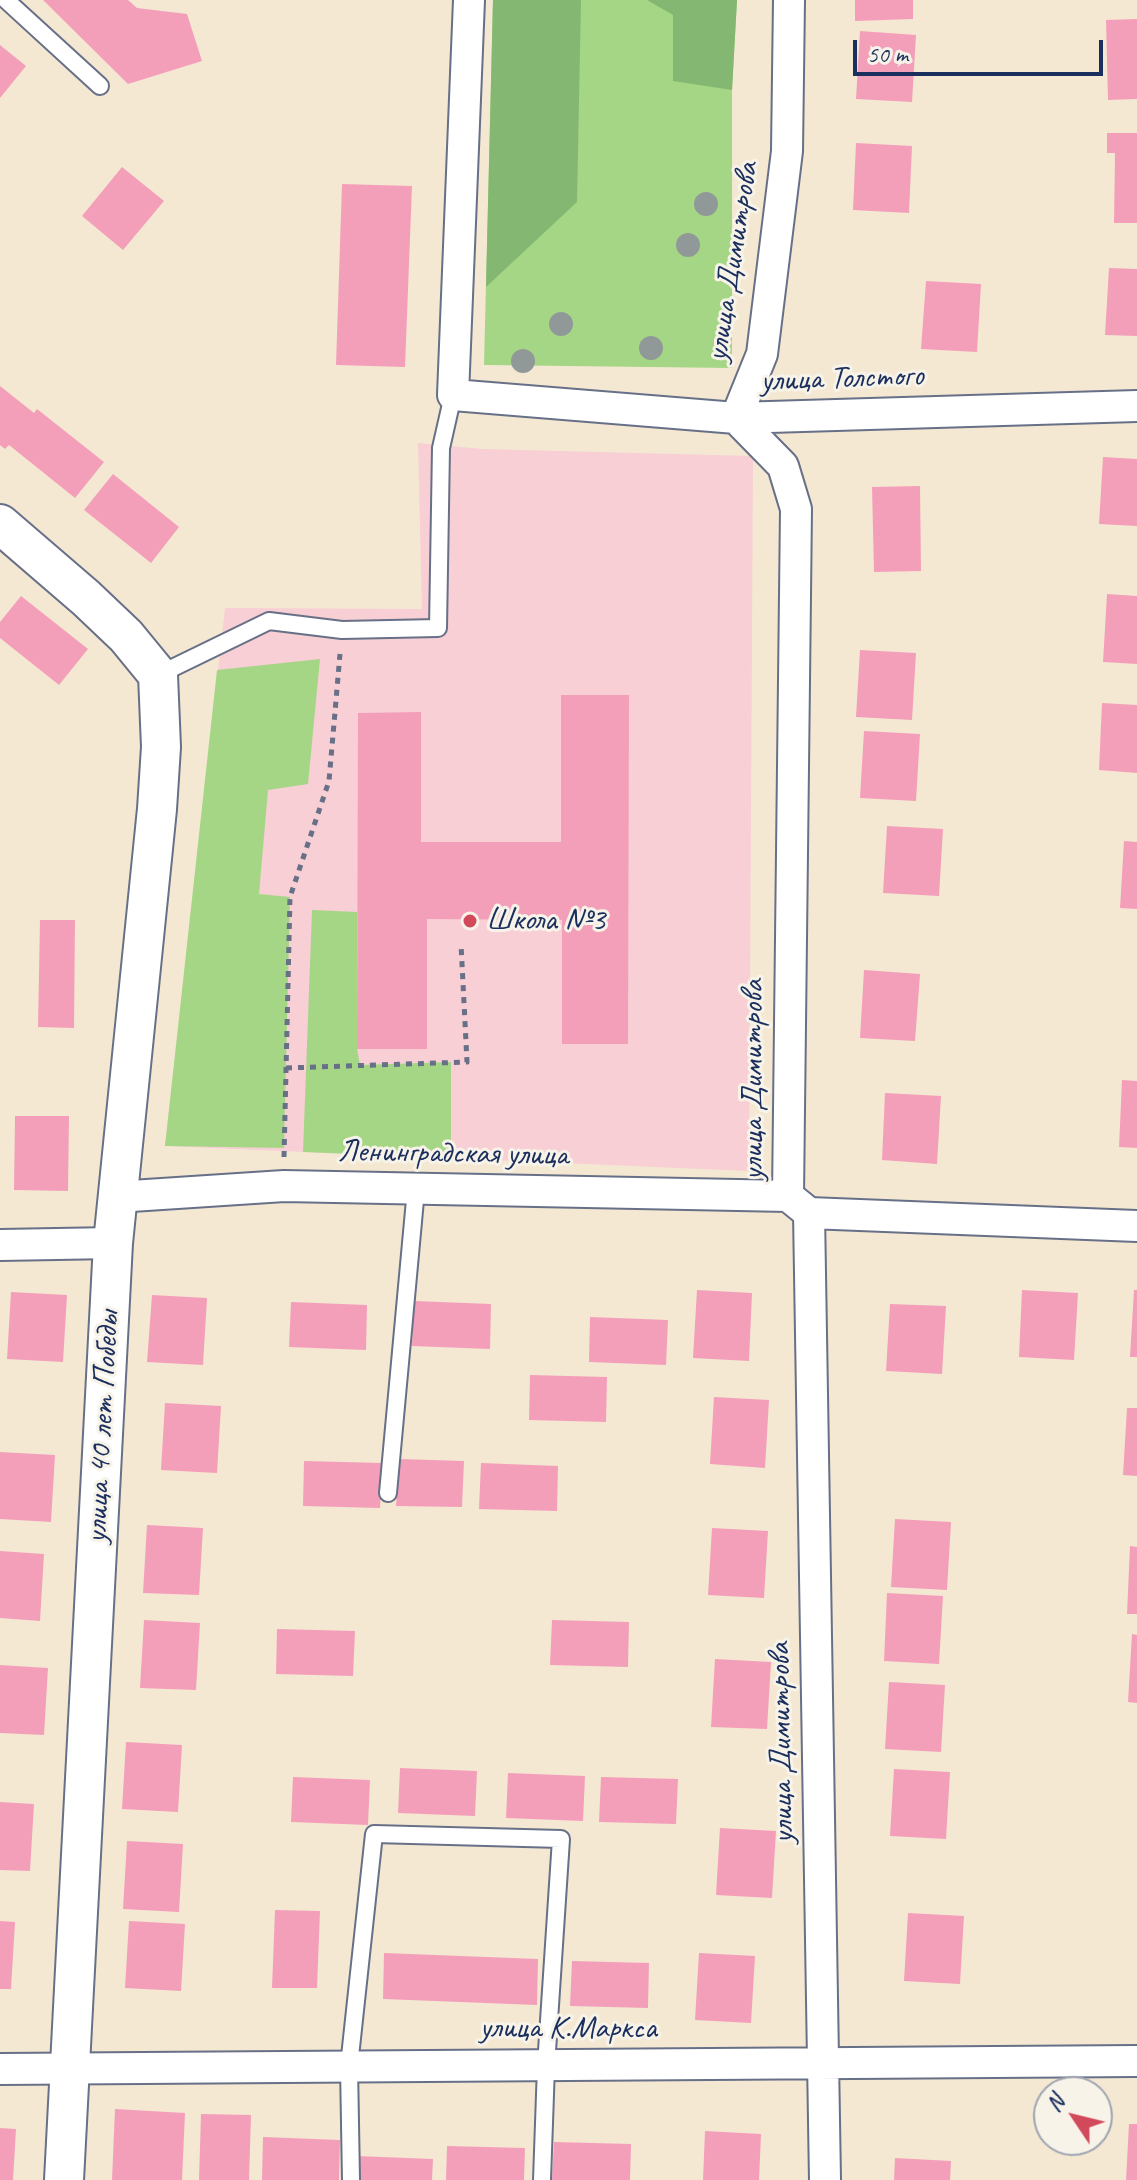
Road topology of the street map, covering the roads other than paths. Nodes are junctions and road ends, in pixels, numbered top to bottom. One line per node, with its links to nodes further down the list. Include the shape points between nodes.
1 (6, 0): 4 (lane)
2 (469, 0): 5 (street)
3 (789, 0): 7 (street, улица Димитрова, via 787,151 762,354)
4 (100, 86)
5 (453, 395): 7 (street, улица Толстого); 9 (lane, via 441,448 438,628 342,630 269,621)
6 (1137, 406): 7 (street, улица Толстого)
7 (736, 418): 12 (street, улица Димитрова, via 783,466 796,509)
8 (0, 524): 9 (street, via 116,627)
9 (158, 675): 11 (street, улица 40 лет Победы, via 157,809)
10 (416, 1189): 11 (street, Ленинградская улица, via 284,1186); 12 (street, Ленинградская улица); 16 (lane)
11 (116, 1197): 14 (street, улица 40 лет Победы)
12 (799, 1205): 13 (street, Ленинградская улица); 18 (street, улица Димитрова)
13 (1137, 1226)
14 (113, 1243): 15 (street); 21 (street, улица 40 лет Победы)
15 (0, 1245)
16 (388, 1493)
17 (1137, 2061): 18 (street, улица К.Маркса)
18 (823, 2064): 20 (street, улица К.Маркса); 26 (street, улица Димитрова)
19 (349, 2066): 20 (street, улица К.Маркса); 20 (lane, via 374,1834 561,1839); 21 (street, улица К.Маркса); 24 (lane)
20 (546, 2066): 25 (lane)
21 (70, 2067): 22 (street, улица К.Маркса); 23 (street, улица 40 лет Победы)
22 (0, 2069)
23 (64, 2180)
24 (351, 2180)
25 (542, 2180)
26 (825, 2180)

